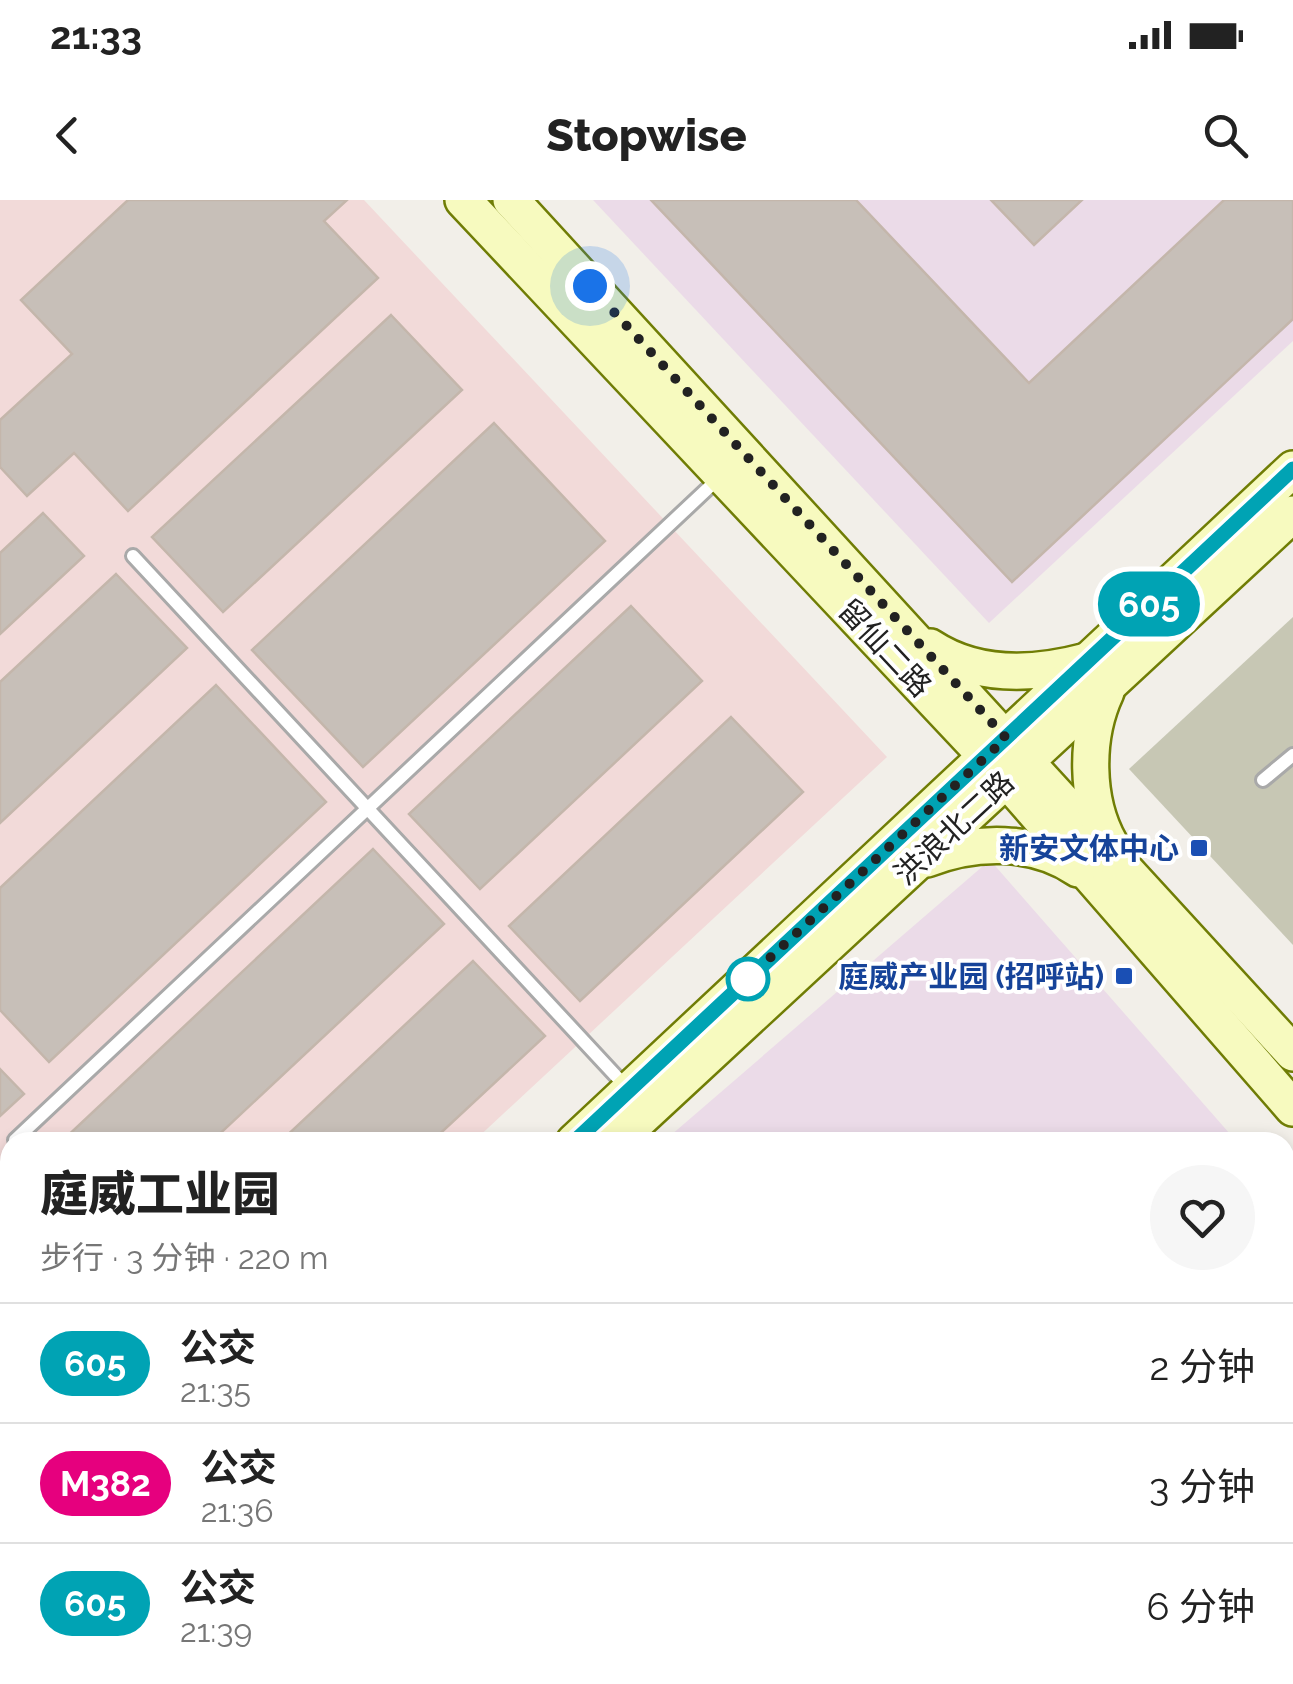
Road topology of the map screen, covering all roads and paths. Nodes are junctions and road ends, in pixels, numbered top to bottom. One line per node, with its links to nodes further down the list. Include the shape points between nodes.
1 (463, 200): 4 (main road, 留仙二路)
2 (511, 200): 7 (main road, 留仙二路)
3 (1293, 469): 8 (main road, 洪浪北二路)
4 (722, 476): 10 (main road, 留仙二路); 12 (lane)
5 (1293, 514): 8 (main road, 洪浪北二路)
6 (134, 556): 12 (lane)
7 (908, 632): 8 (main road, via 935,651 994,670); 10 (main road, 留仙二路)
8 (1099, 673): 10 (main road, 洪浪北二路); 14 (main road, via 1092,774)
9 (1293, 755): 11 (lane)
10 (1006, 759): 13 (main road, 洪浪北二路); 14 (main road, 留仙二路); 16 (main road, 洪浪北二路)
11 (1263, 780)
12 (368, 808): 16 (lane); 18 (lane)
13 (917, 863): 14 (main road, via 949,850 1010,846); 20 (main road, 洪浪北二路)
14 (1109, 873): 15 (main road, 留仙二路); 17 (main road, 留仙二路)
15 (1293, 1053)
16 (629, 1090): 19 (main road, 洪浪北二路)
17 (1293, 1108)
18 (24, 1132)
19 (585, 1132)
20 (626, 1132)

